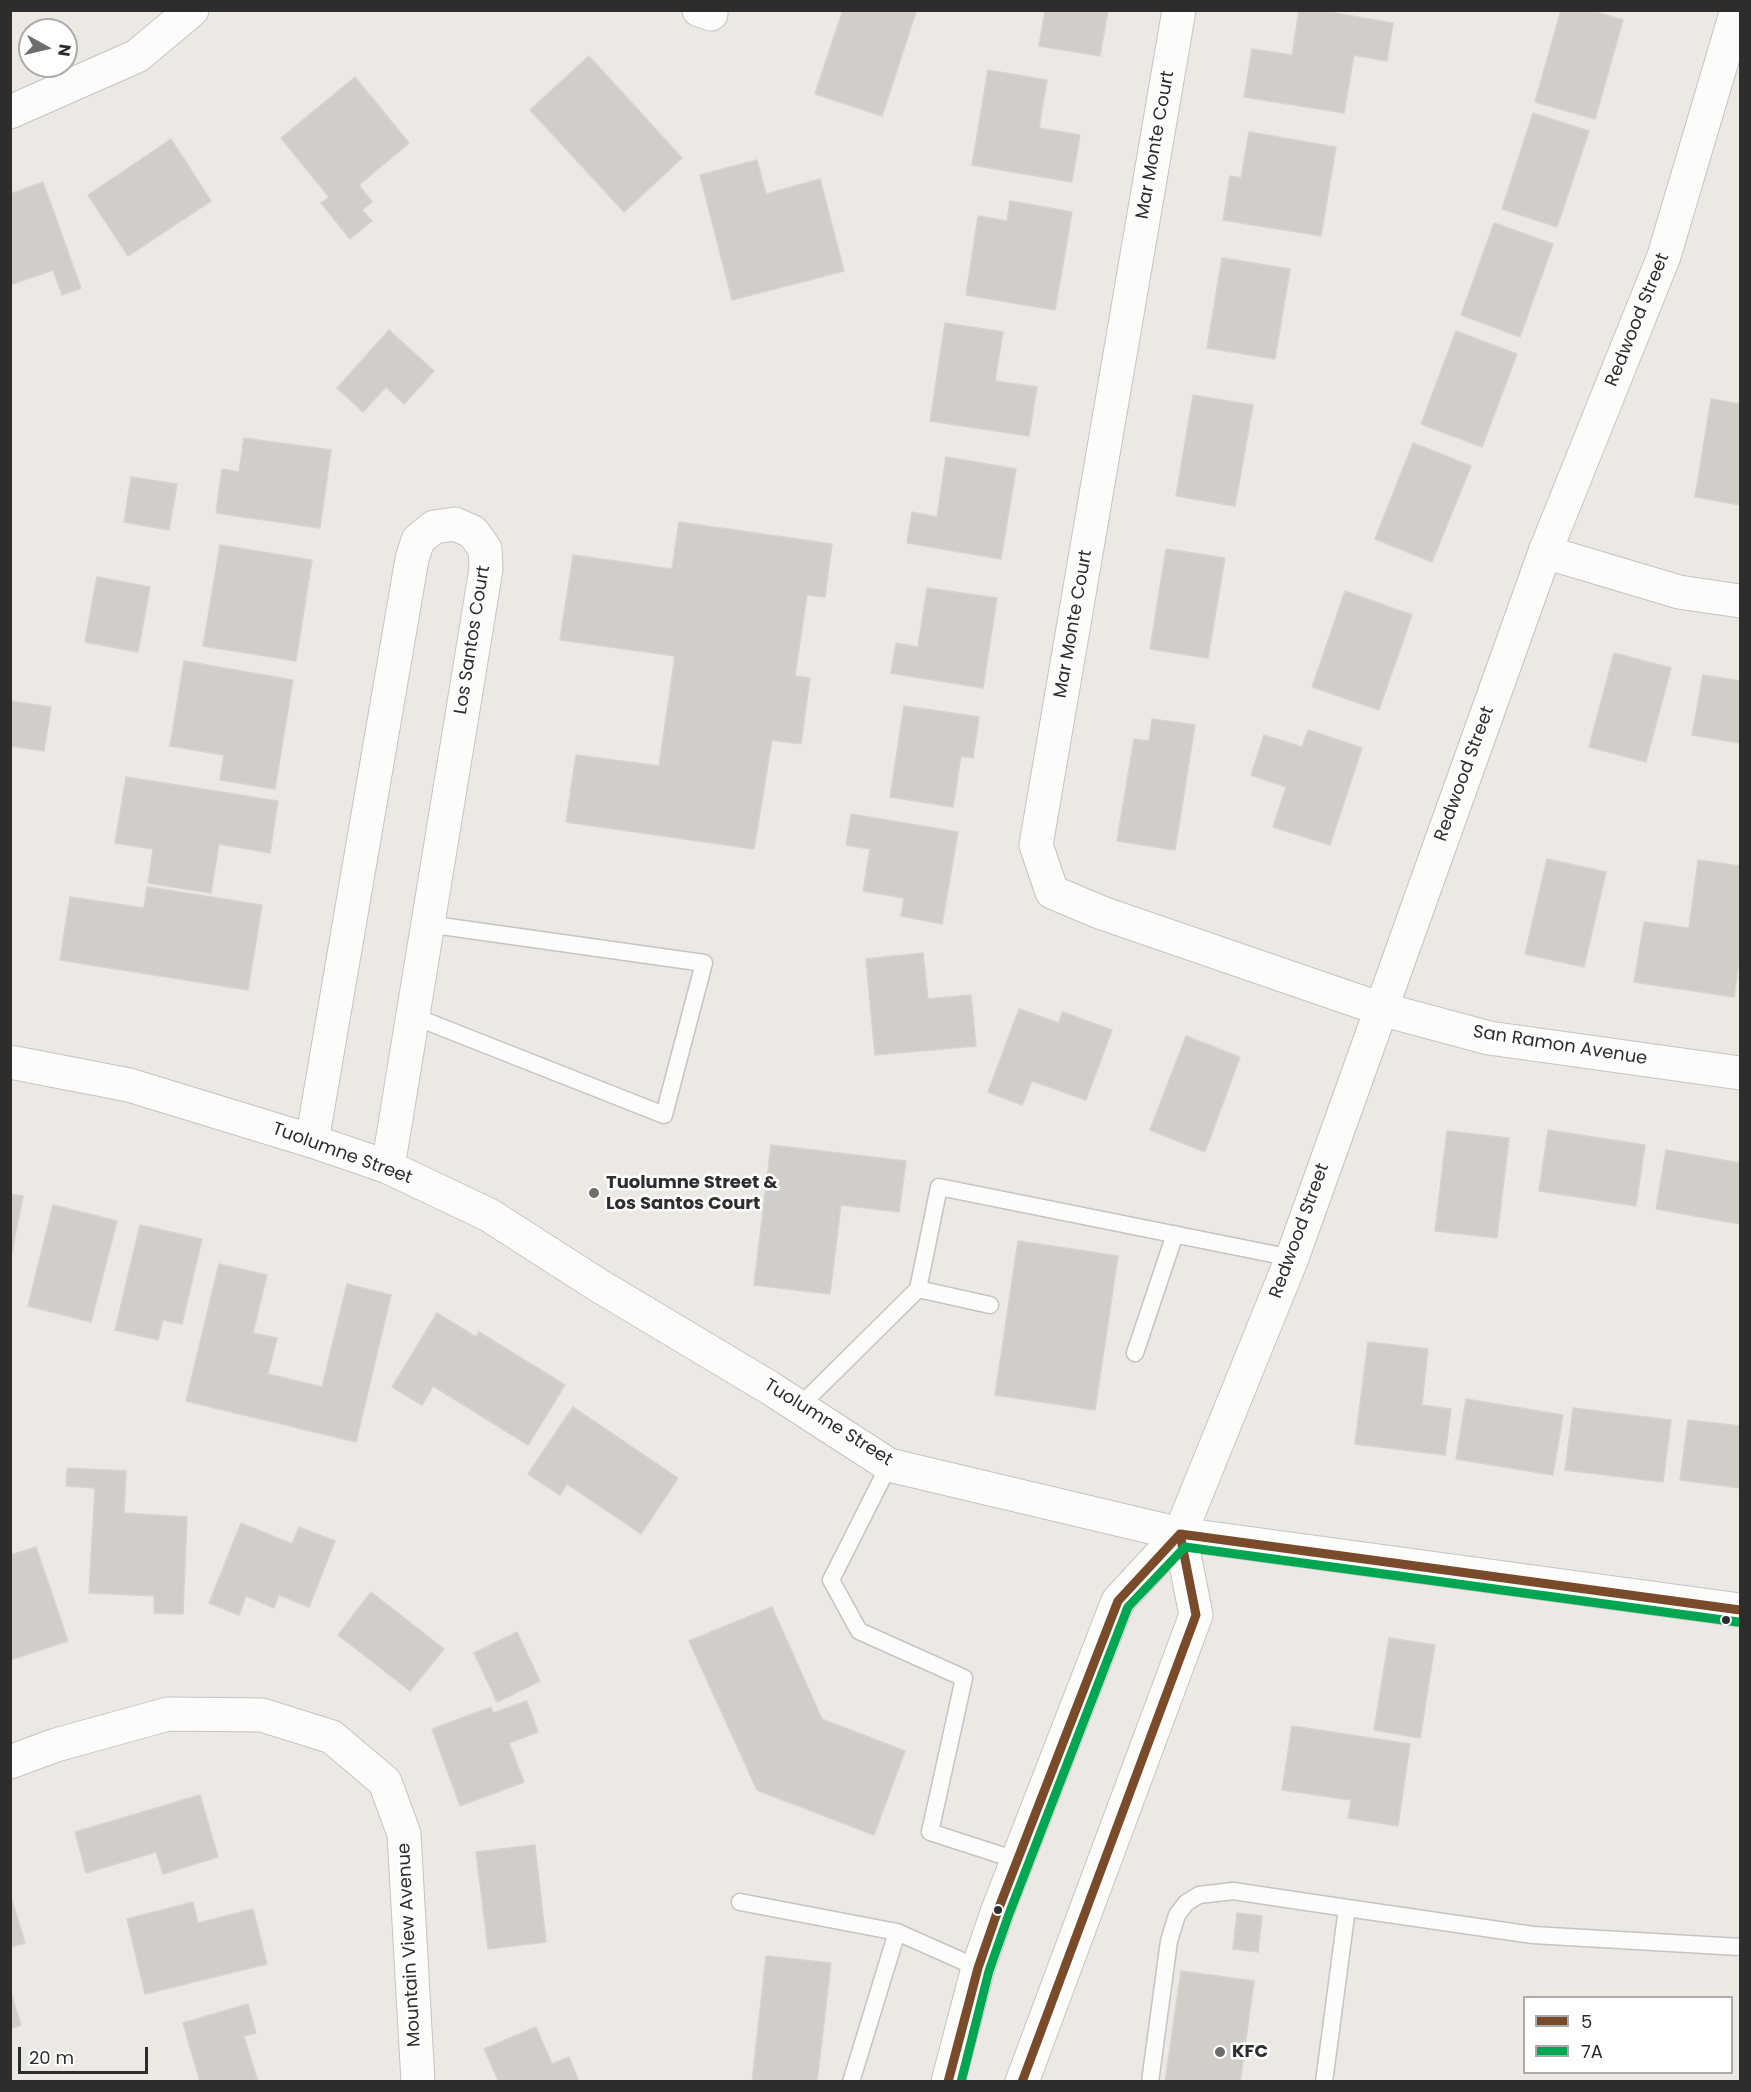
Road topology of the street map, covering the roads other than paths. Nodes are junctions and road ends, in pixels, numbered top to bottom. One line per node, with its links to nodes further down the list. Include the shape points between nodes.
1 (192, 10): 5 (main road, via 137,56)
2 (1179, 10): 9 (main road, Mar Monte Court, via 1036,845 1052,892 1102,913)
3 (1737, 10): 4 (main road, Redwood Street)
4 (1731, 64): 6 (main road, Redwood Street, via 1664,256)
5 (10, 112)
6 (1545, 552): 7 (main road, via 1679,592); 9 (main road, Redwood Street)
7 (1740, 602)
8 (427, 924): 10 (main road, Los Santos Court); 10 (lane, via 704,963 664,1115); 13 (main road, Los Santos Court, via 486,569 485,549 479,540 473,532 454,524 434,527 418,540 412,559)
9 (1381, 1009): 12 (main road, San Ramon Avenue, via 1489,1038); 16 (main road, Redwood Street)
10 (413, 1016): 14 (main road, Los Santos Court)
11 (10, 1062): 13 (main road, Tuolumne Street, via 129,1085)
12 (1740, 1073)
13 (312, 1141): 14 (main road, Tuolumne Street)
14 (388, 1167): 20 (main road, Tuolumne Street, via 489,1215)
15 (1175, 1234): 16 (lane); 17 (lane, via 939,1187); 19 (lane)
16 (1292, 1258): 22 (main road, Redwood Street)
17 (918, 1289): 18 (lane); 20 (lane)
18 (990, 1305)
19 (1136, 1353)
20 (799, 1407): 21 (main road, Tuolumne Street)
21 (889, 1465): 22 (main road, Tuolumne Street); 25 (lane, via 831,1580 860,1631 964,1678 930,1832)
22 (1180, 1534): 23 (main road, Tuolumne Street); 25 (main road, Redwood Street, via 1118,1601); 34 (main road, via 1196,1615)
23 (1740, 1610)
24 (10, 1762): 31 (main road, Mountain View Avenue, via 56,1744 168,1714 262,1715 332,1737 385,1782 404,1834)
25 (1016, 1860): 30 (main road, Redwood Street)
26 (740, 1902): 28 (lane)
27 (1347, 1908): 29 (lane, via 1533,1935); 35 (lane, via 1233,1891 1199,1895 1186,1903 1177,1915 1169,1941); 36 (lane)
28 (897, 1932): 30 (lane); 32 (lane)
29 (1740, 1947)
30 (978, 1968): 33 (main road, Redwood Street)
31 (418, 2082)
32 (852, 2082)
33 (948, 2082)
34 (1022, 2082)
35 (1150, 2082)
36 (1324, 2082)

